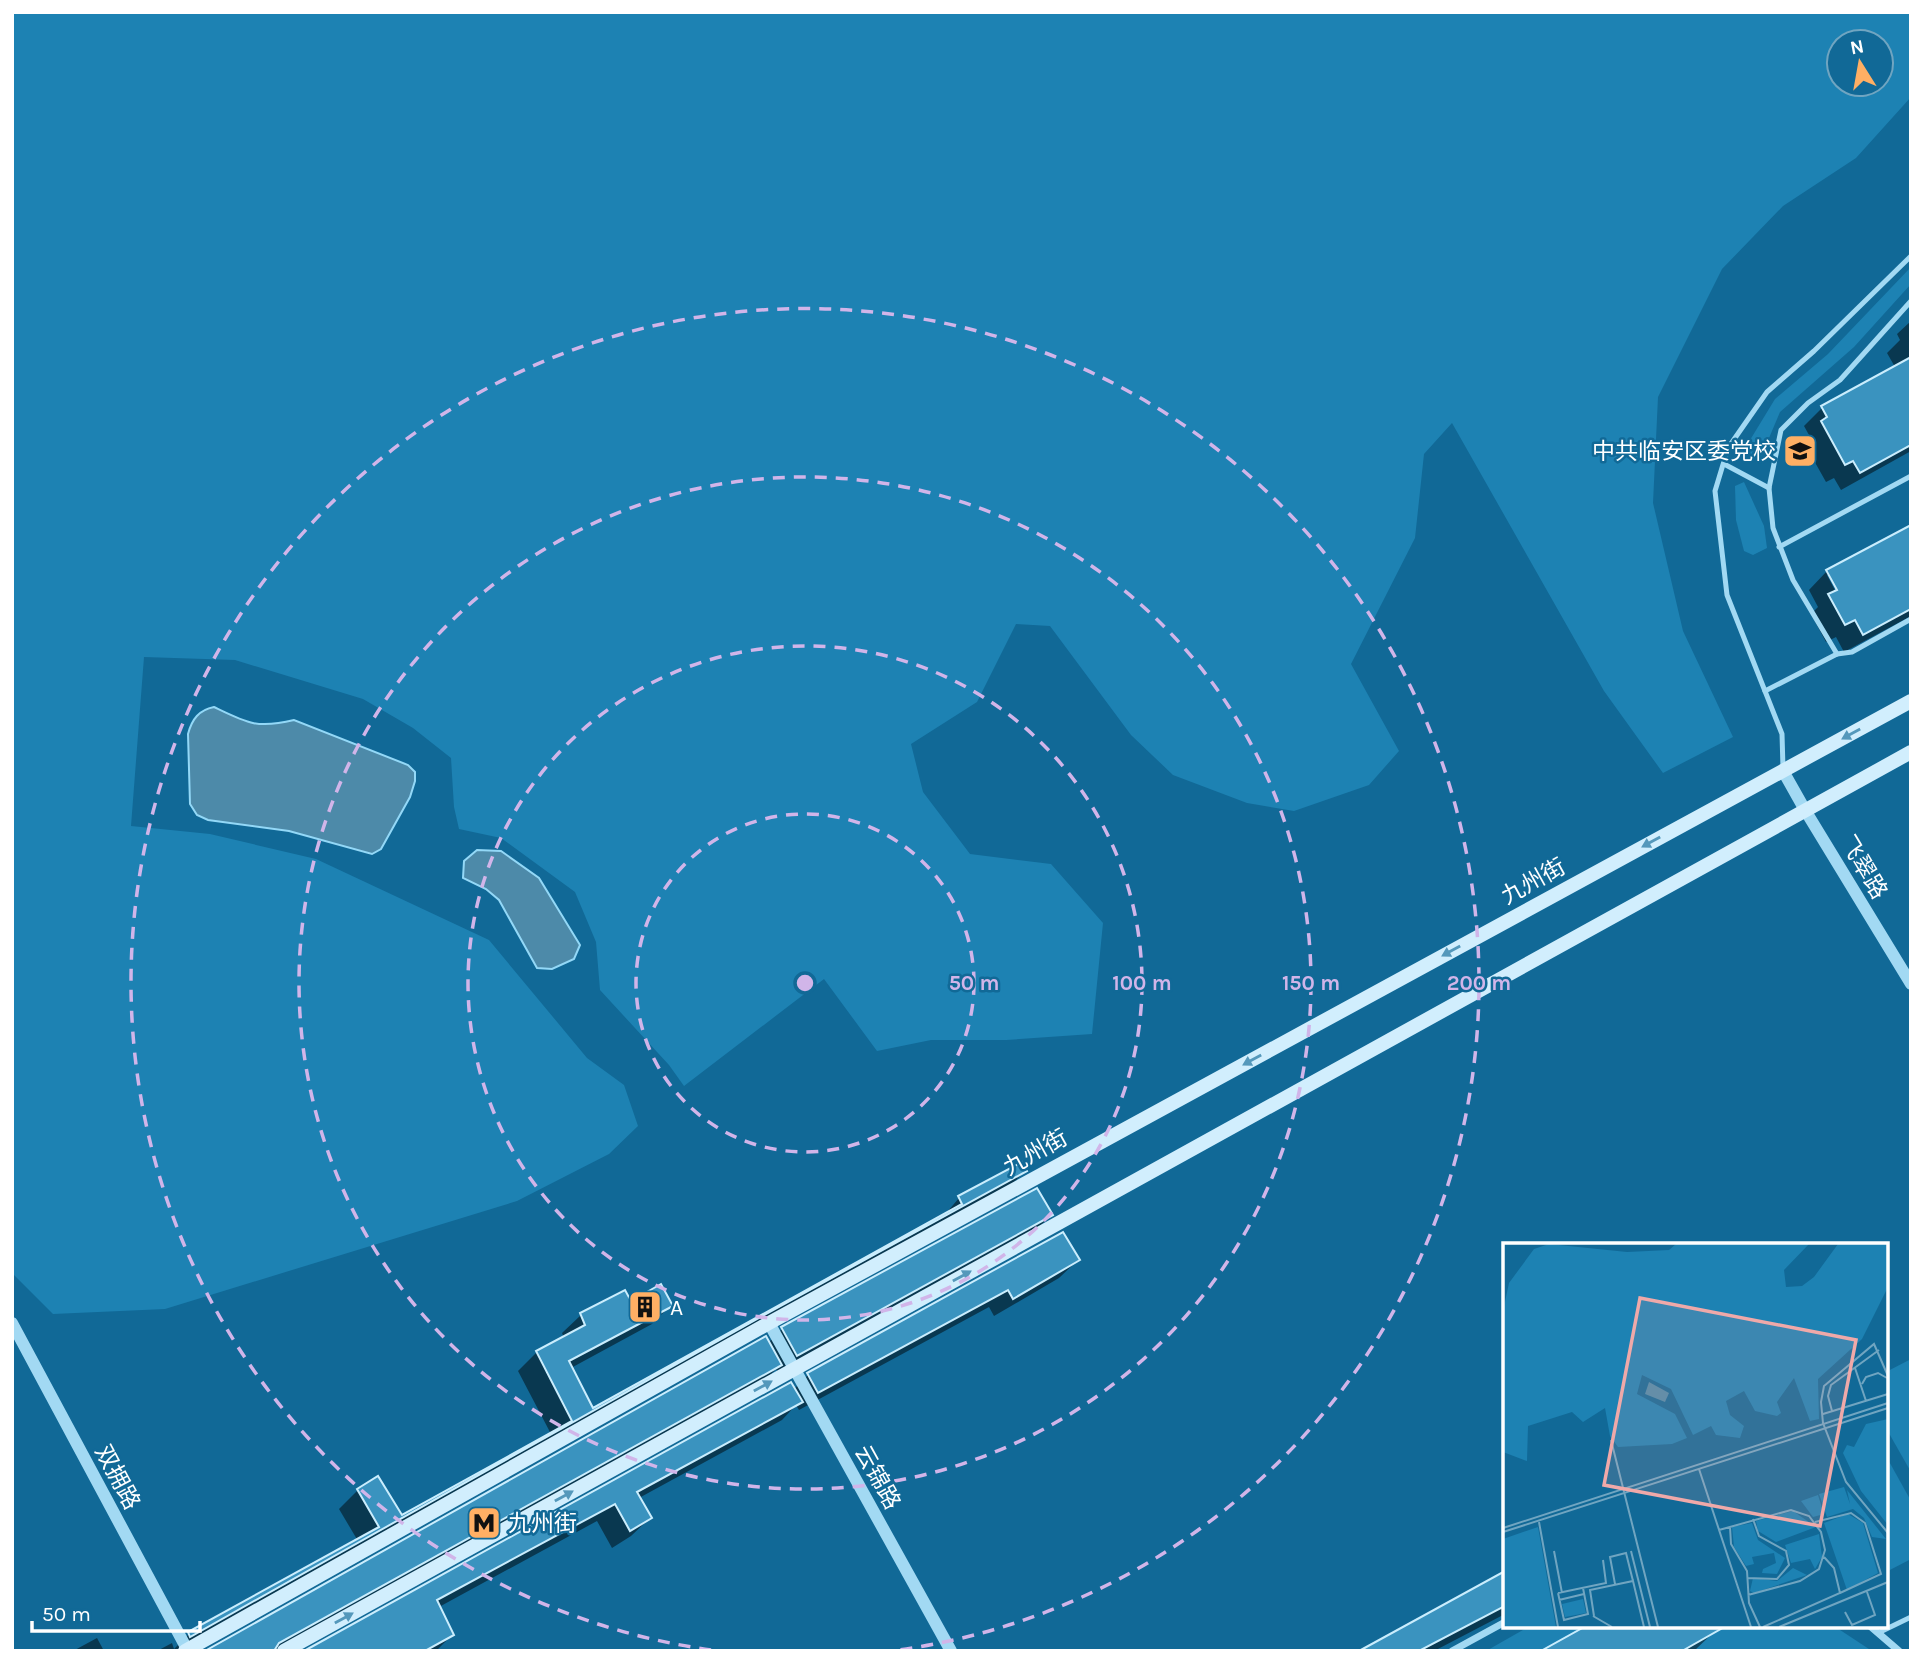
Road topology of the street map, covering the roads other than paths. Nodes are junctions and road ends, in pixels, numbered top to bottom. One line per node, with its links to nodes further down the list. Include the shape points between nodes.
1 (1911, 257): 3 (lane, via 1767,392 1728,448)
2 (1911, 301): 5 (lane, via 1840,380 1781,430)
3 (1724, 464): 5 (lane); 9 (lane, via 1715,491 1727,594)
4 (1911, 476): 6 (lane)
5 (1769, 488): 6 (lane)
6 (1779, 547): 8 (lane)
7 (1911, 619): 8 (lane, via 1852,652)
8 (1837, 654): 9 (lane)
9 (1765, 691): 12 (lane, via 1782,734)
10 (1911, 701): 12 (main road, 九州街, one-way to 12)
11 (1911, 752): 13 (main road)
12 (1783, 771): 13 (street, 飞翠路); 16 (main road, 九州街, one-way to 16)
13 (1805, 810): 14 (street, 飞翠路); 17 (main road, one-way to 13)
14 (1911, 984)
15 (12, 1323): 22 (street, 双拥路)
16 (769, 1324): 17 (street, 云锦路); 22 (main road, 九州街)
17 (794, 1369): 23 (main road, one-way to 17); 24 (street, 云锦路)
18 (1911, 1617): 21 (lane)
19 (1503, 1623): 25 (street)
20 (1872, 1628): 21 (street)
21 (1878, 1633): 26 (street)
22 (187, 1650)
23 (284, 1651)
24 (951, 1651)
25 (1452, 1651)
26 (1899, 1651)

